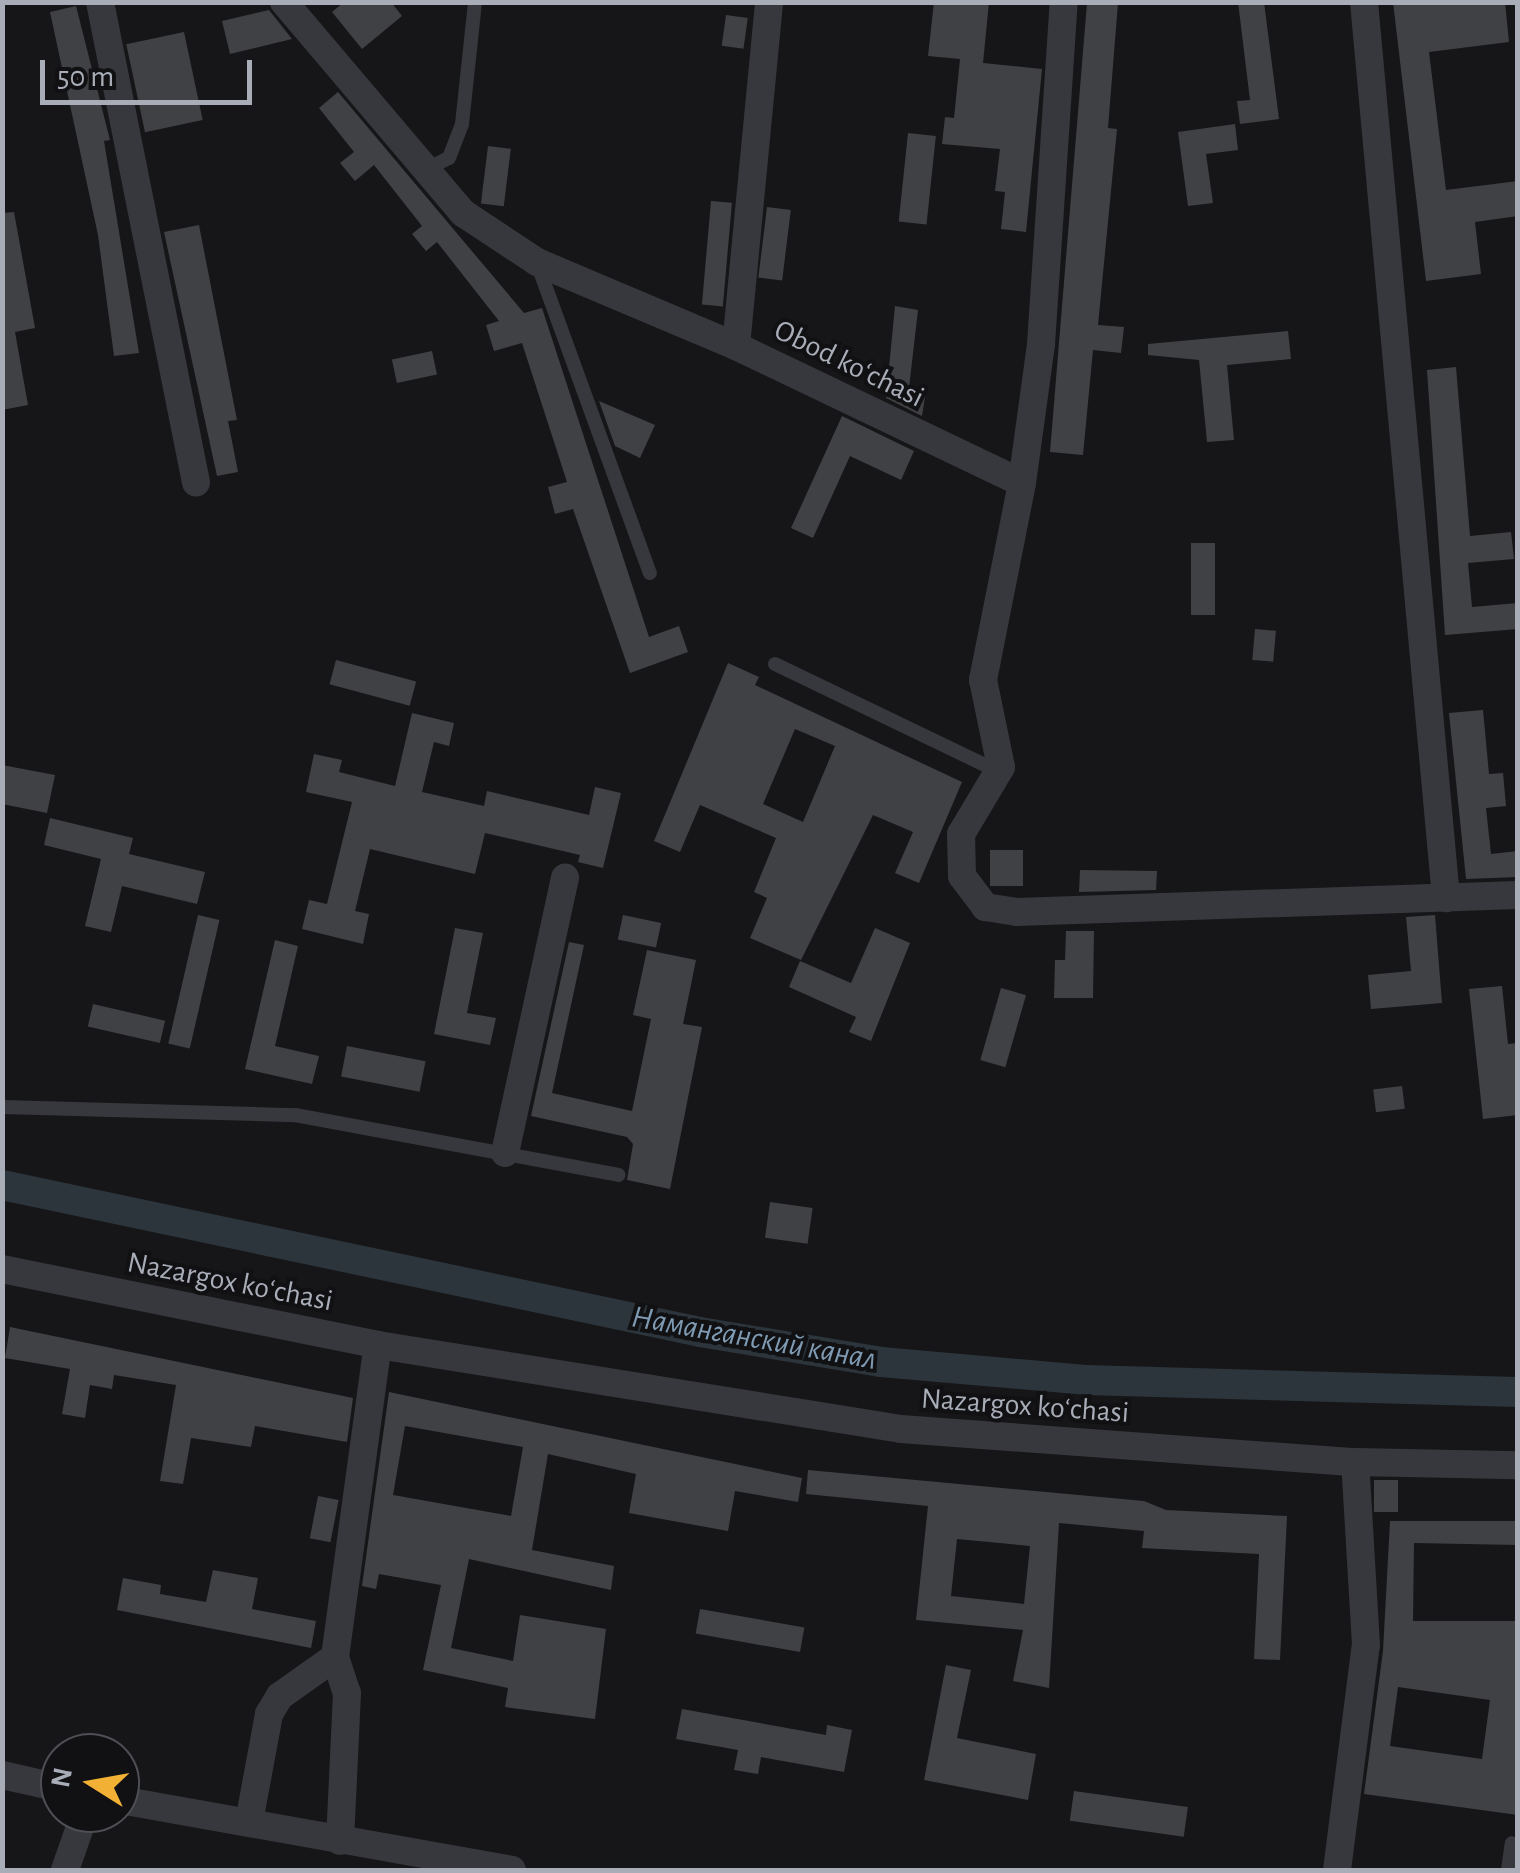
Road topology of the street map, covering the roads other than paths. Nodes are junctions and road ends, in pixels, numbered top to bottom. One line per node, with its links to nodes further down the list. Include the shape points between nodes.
1 (100, 2): 10 (street)
2 (284, 2): 7 (street, Obod koʻchasi)
3 (476, 2): 7 (lane, via 462,124 450,158)
4 (768, 2): 9 (street)
5 (1064, 2): 11 (street, via 1041,344)
6 (1364, 2): 17 (street)
7 (429, 168): 8 (street, Obod koʻchasi, via 463,213)
8 (537, 262): 9 (street, Obod koʻchasi); 12 (lane)
9 (736, 346): 11 (street, Obod koʻchasi)
10 (196, 483)
11 (1022, 483): 14 (street, via 983,680 1002,754)
12 (650, 573)
13 (775, 664): 14 (lane)
14 (999, 772): 17 (street, via 962,834 962,876 986,907 1017,912)
15 (564, 878): 19 (street)
16 (1518, 896): 17 (street)
17 (1446, 898)
18 (2, 1107): 19 (lane, via 295,1115)
19 (505, 1153): 20 (lane)
20 (618, 1175)
21 (2, 1269): 22 (street, Nazargox koʻchasi)
22 (378, 1345): 23 (street, Nazargox koʻchasi, via 901,1429); 25 (street)
23 (1355, 1462): 24 (street, Nazargox koʻchasi); 35 (street, via 1366,1645)
24 (1518, 1466)
25 (335, 1657): 29 (street, via 280,1696 269,1714); 31 (street, via 347,1694)
26 (2, 1775): 27 (street)
27 (40, 1784)
28 (140, 1803): 29 (street)
29 (249, 1822): 31 (street)
30 (77, 1833): 33 (street)
31 (340, 1841): 34 (street)
32 (1512, 1844): 36 (lane)
33 (65, 1870)
34 (512, 1870)
35 (1337, 1870)
36 (1508, 1870)

